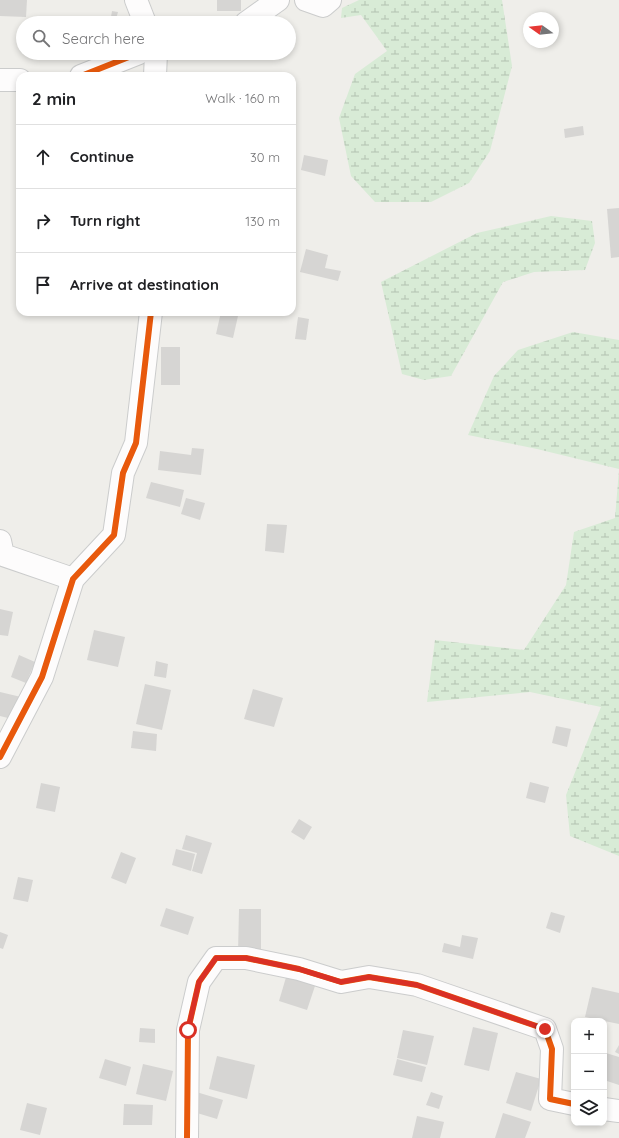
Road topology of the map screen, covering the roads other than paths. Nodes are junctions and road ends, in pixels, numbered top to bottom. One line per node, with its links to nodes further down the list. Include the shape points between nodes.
1 (136, 0): 5 (street)
2 (278, 0): 6 (street)
3 (306, 0): 4 (street, via 323,6)
4 (330, 0)
5 (142, 16)
6 (256, 16)
7 (121, 60): 9 (street)
8 (156, 60): 10 (street)
9 (91, 72)
10 (155, 72)
11 (0, 80): 12 (street)
12 (16, 80)
13 (151, 316): 15 (street, via 136,443 123,473 114,535)
14 (0, 541): 15 (street, via 3,555)
15 (73, 579): 16 (street, via 42,677)
16 (0, 758)
17 (571, 1103): 20 (street, via 550,1099 552,1049 545,1029 417,985 369,977 341,982 299,969 246,958 216,958 199,982 188,1030)
18 (607, 1110): 19 (street)
19 (619, 1112)
20 (187, 1138)

